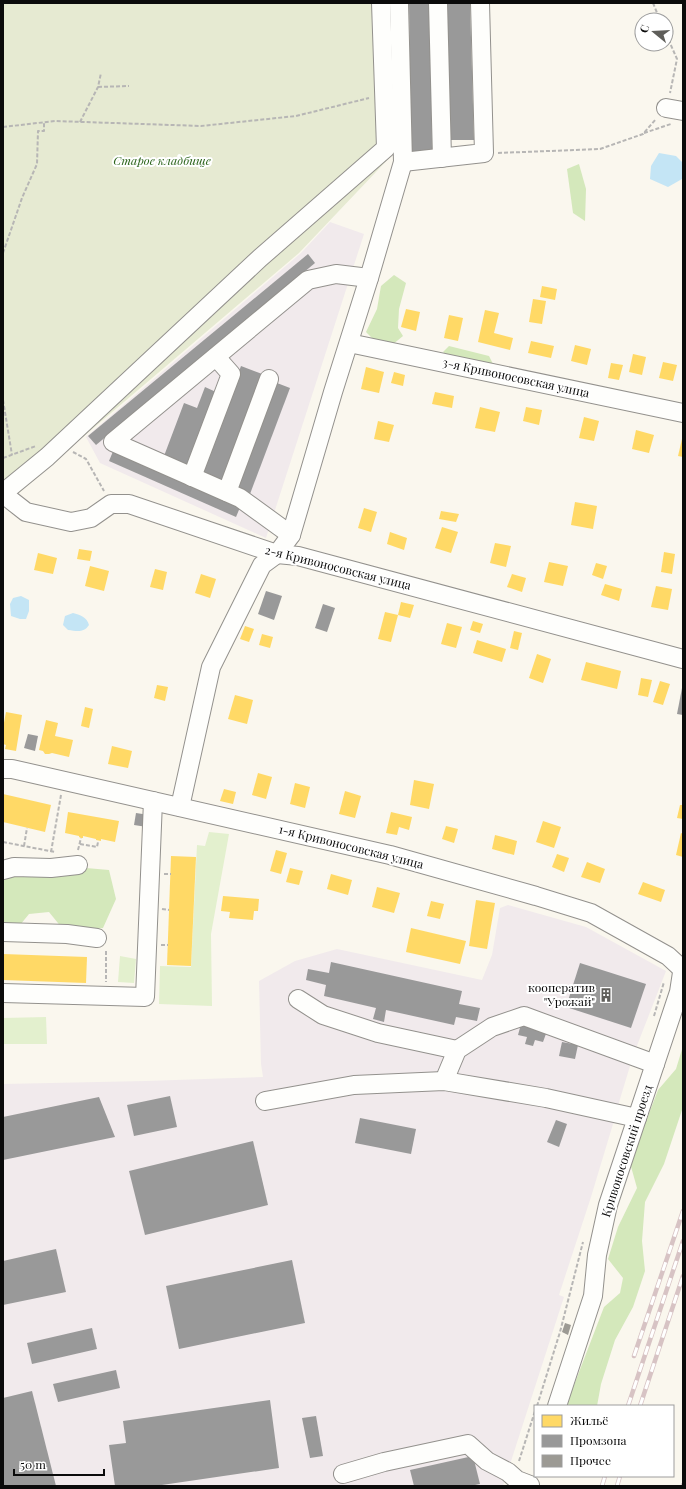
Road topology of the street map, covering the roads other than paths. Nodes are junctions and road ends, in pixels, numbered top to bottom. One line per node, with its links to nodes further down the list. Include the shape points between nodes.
1 (381, 3): 14 (street, via 386,148 260,258 47,457)
2 (398, 3): 6 (street)
3 (438, 3): 5 (street)
4 (480, 3): 5 (street, via 484,154)
5 (442, 158): 6 (street)
6 (403, 162): 7 (street)
7 (369, 278): 8 (street); 9 (street, via 336,274 308,280)
8 (349, 343): 11 (street, 3-я Кривоносовская улица); 15 (street)
9 (216, 357): 12 (street, via 231,374); 12 (street, via 113,442)
10 (269, 379): 13 (street)
11 (683, 413)
12 (192, 477): 13 (street)
13 (227, 492): 15 (street, via 240,498)
14 (3, 494): 16 (street, 2-я Кривоносовская улица, via 26,512 70,522 91,518 111,504 129,504)
15 (291, 535): 16 (street)
16 (276, 554): 17 (street, 2-я Кривоносовская улица, via 298,556); 20 (street, via 262,565 211,666)
17 (683, 658)
18 (3, 769): 19 (street, 1-я Кривоносовская улица)
19 (153, 801): 20 (street, 1-я Кривоносовская улица); 26 (street, via 145,997)
20 (180, 807): 25 (street, 1-я Кривоносовская улица, via 390,855 591,913 668,956)
21 (77, 860): 22 (street, via 51,868 14,867)
22 (3, 870)
23 (3, 932): 24 (street, via 67,934)
24 (98, 938)
25 (682, 968): 29 (street, Кривоносовский проезд, via 679,992)
26 (3, 993)
27 (298, 999): 28 (street, via 323,1015 378,1033)
28 (457, 1050): 29 (street, via 492,1027 524,1016); 30 (street)
29 (655, 1064): 32 (street, Кривоносовский проезд)
30 (444, 1081): 31 (street, via 354,1085); 32 (street, via 546,1098)
31 (264, 1101)
32 (637, 1118): 33 (street, Кривоносовский проезд, via 608,1205 597,1255 593,1296)
33 (557, 1405)
34 (343, 1474): 35 (street, via 384,1462 468,1444 487,1461)
35 (528, 1480)

